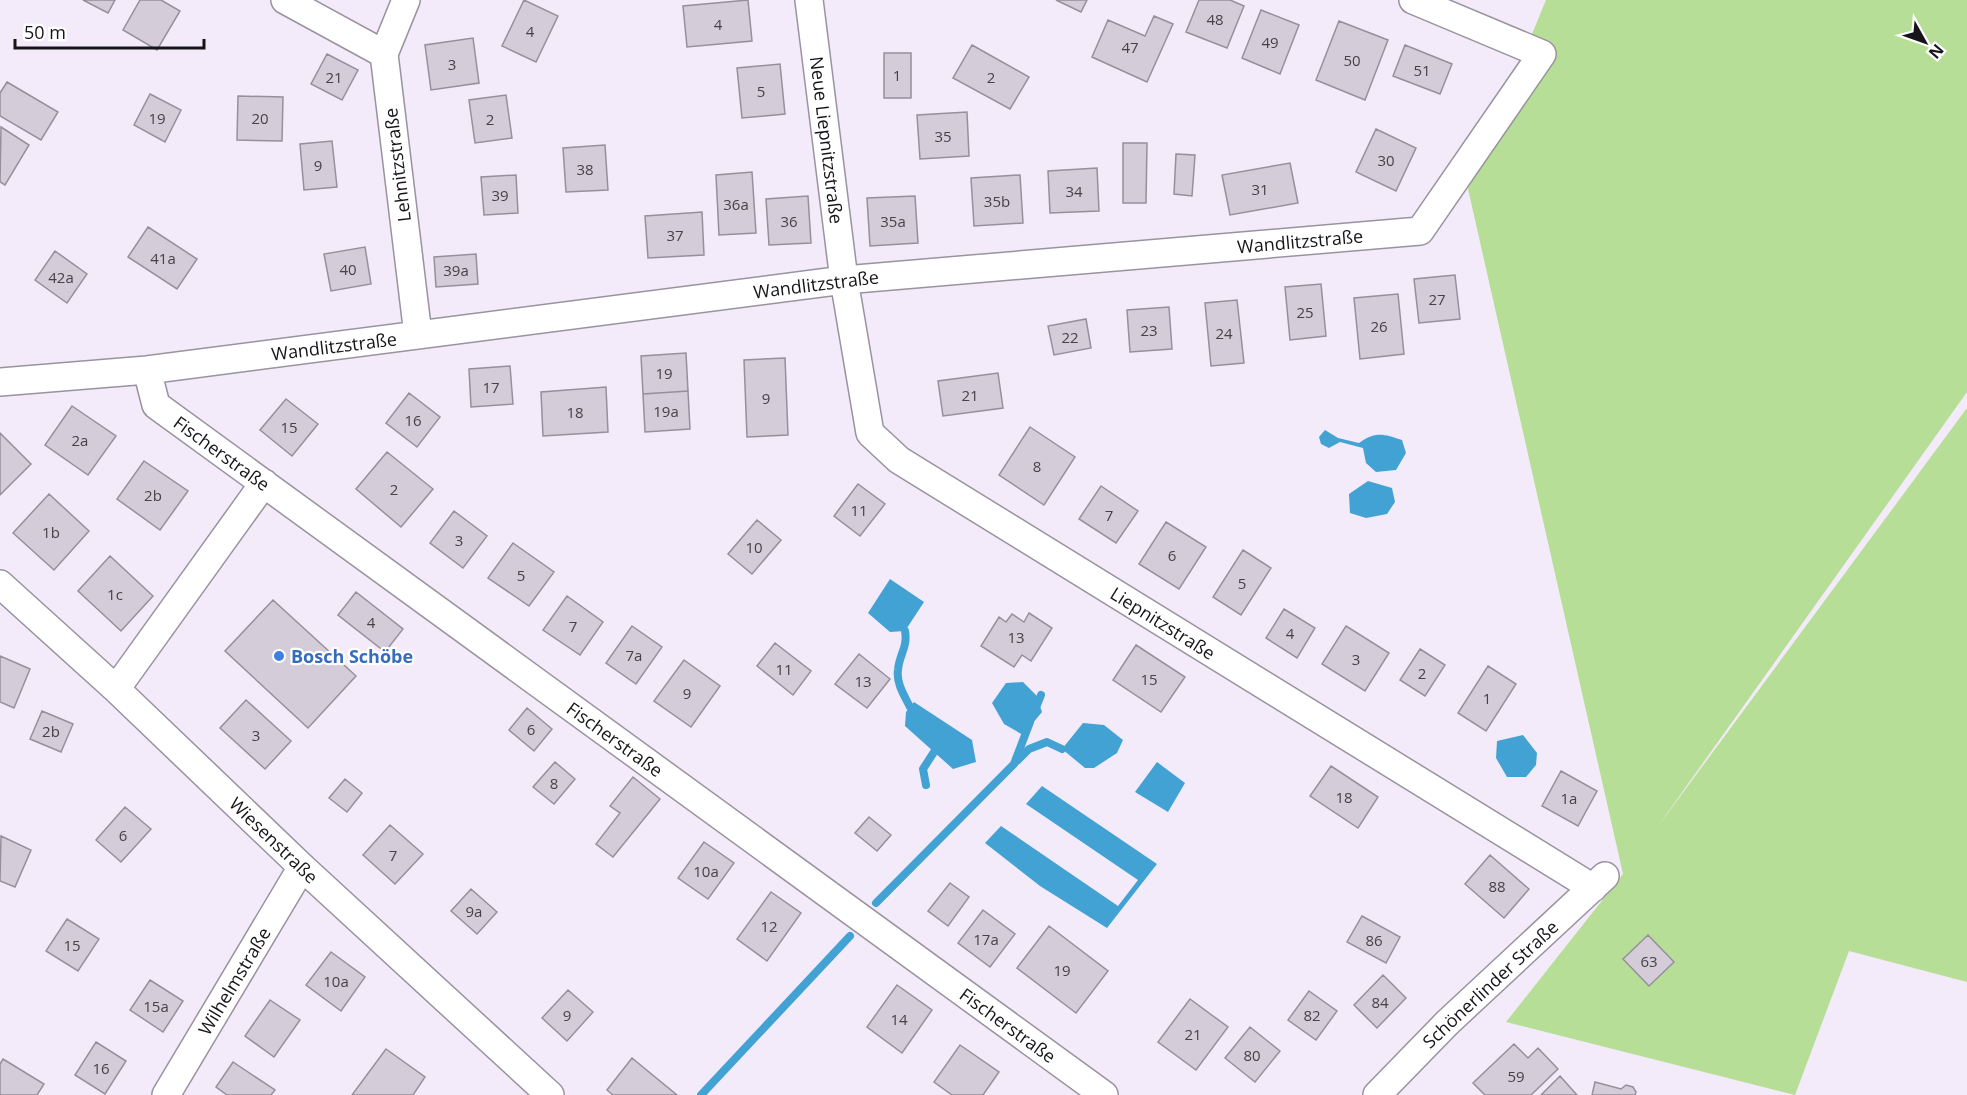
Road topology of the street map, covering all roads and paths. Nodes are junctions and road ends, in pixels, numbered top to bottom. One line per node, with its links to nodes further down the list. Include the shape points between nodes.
1 (285, 0): 5 (street)
2 (406, 0): 5 (street, Lehnitzstraße)
3 (809, 0): 6 (street, Neue Liepnitzstraße)
4 (1413, 0): 6 (street, Wandlitzstraße, via 1542,54 1420,231)
5 (384, 54): 7 (street, Lehnitzstraße)
6 (844, 280): 7 (street, Wandlitzstraße); 14 (street, Liepnitzstraße, via 870,433 898,460)
7 (418, 335): 8 (street, Wandlitzstraße)
8 (147, 370): 9 (street, Wandlitzstraße); 10 (street, Fischerstraße, via 156,405)
9 (0, 382)
10 (264, 483): 12 (street); 17 (street, Fischerstraße)
11 (0, 584): 12 (street, Wiesenstraße)
12 (116, 689): 13 (street, Wiesenstraße)
13 (302, 867): 15 (street, Wilhelmstraße); 16 (street, Wiesenstraße)
14 (1599, 882): 18 (street, Schönerlinder Straße, via 1447,1023)
15 (166, 1095)
16 (550, 1095)
17 (1104, 1095)
18 (1377, 1095)

